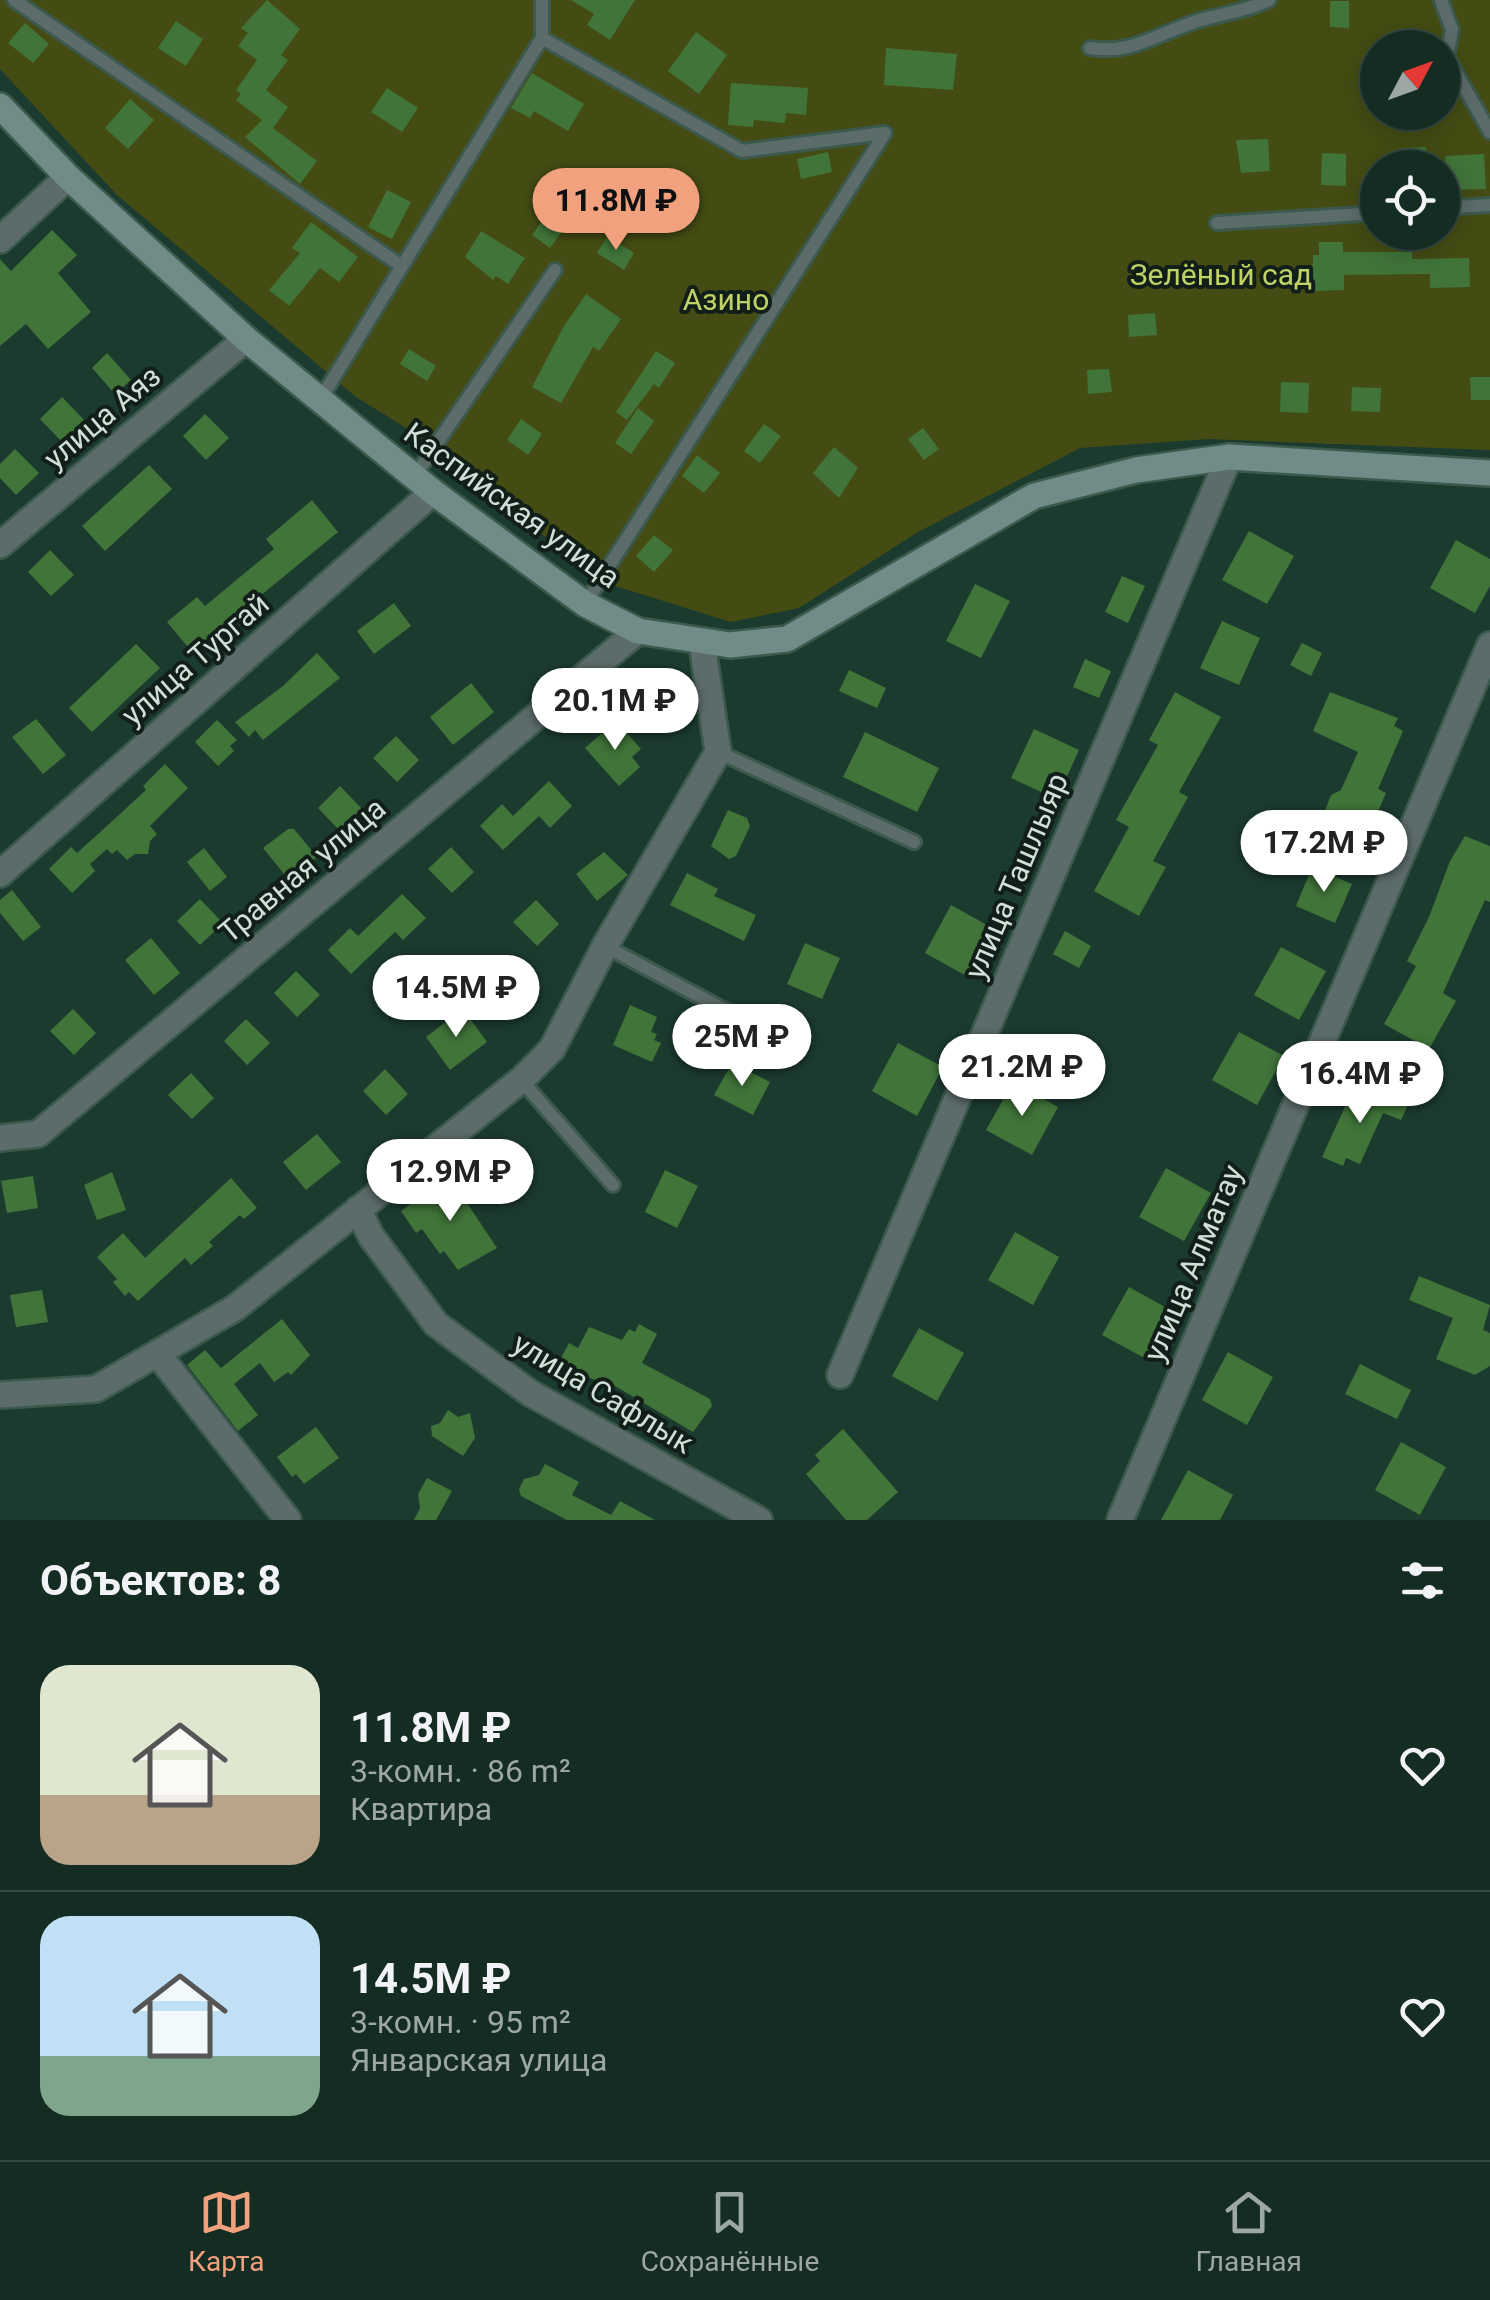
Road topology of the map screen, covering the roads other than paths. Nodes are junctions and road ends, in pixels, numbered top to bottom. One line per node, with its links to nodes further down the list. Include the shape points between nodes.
1 (14, 0): 15 (lane)
2 (542, 0): 5 (lane)
3 (1269, 0): 6 (lane, via 1139,46)
4 (1441, 0): 8 (lane, via 1452,30 1447,57)
5 (542, 38): 15 (lane); 23 (lane, via 742,151 884,133)
6 (1090, 48)
7 (0, 106): 9 (street, Каспийская улица)
8 (1490, 132)
9 (68, 177): 14 (street); 17 (street, Каспийская улица)
10 (1490, 205): 11 (lane)
11 (1460, 207)
12 (1360, 213): 13 (lane)
13 (1217, 223)
14 (0, 240)
15 (400, 265): 18 (lane)
16 (555, 270): 21 (lane)
17 (246, 339): 18 (street, Каспийская улица); 22 (street, улица Аяз)
18 (320, 400): 21 (street, Каспийская улица)
19 (1229, 458): 20 (street, Каспийская улица); 25 (street, Каспийская улица, via 1136,470 1034,496 787,639); 37 (street, улица Ташлыяр)
20 (1490, 473)
21 (424, 485): 23 (street, Каспийская улица); 29 (street, улица Тургай)
22 (0, 545)
23 (585, 604): 24 (street, Каспийская улица)
24 (638, 631): 25 (street, Каспийская улица); 33 (street, Травная улица, via 38,1134)
25 (702, 643): 27 (street)
26 (1490, 645): 41 (street, улица Алматау)
27 (718, 752): 28 (lane); 30 (street)
28 (914, 842)
29 (0, 874)
30 (606, 946): 31 (lane); 32 (street, via 552,1049)
31 (781, 1040)
32 (520, 1080): 34 (lane); 35 (street)
33 (0, 1138)
34 (614, 1185)
35 (358, 1209): 36 (street, via 235,1308); 40 (street, улица Сафлык, via 436,1324 530,1393)
36 (158, 1353): 38 (street, via 96,1389); 39 (street)
37 (840, 1375)
38 (0, 1396)
39 (288, 1520)
40 (758, 1520)
41 (1120, 1520)

